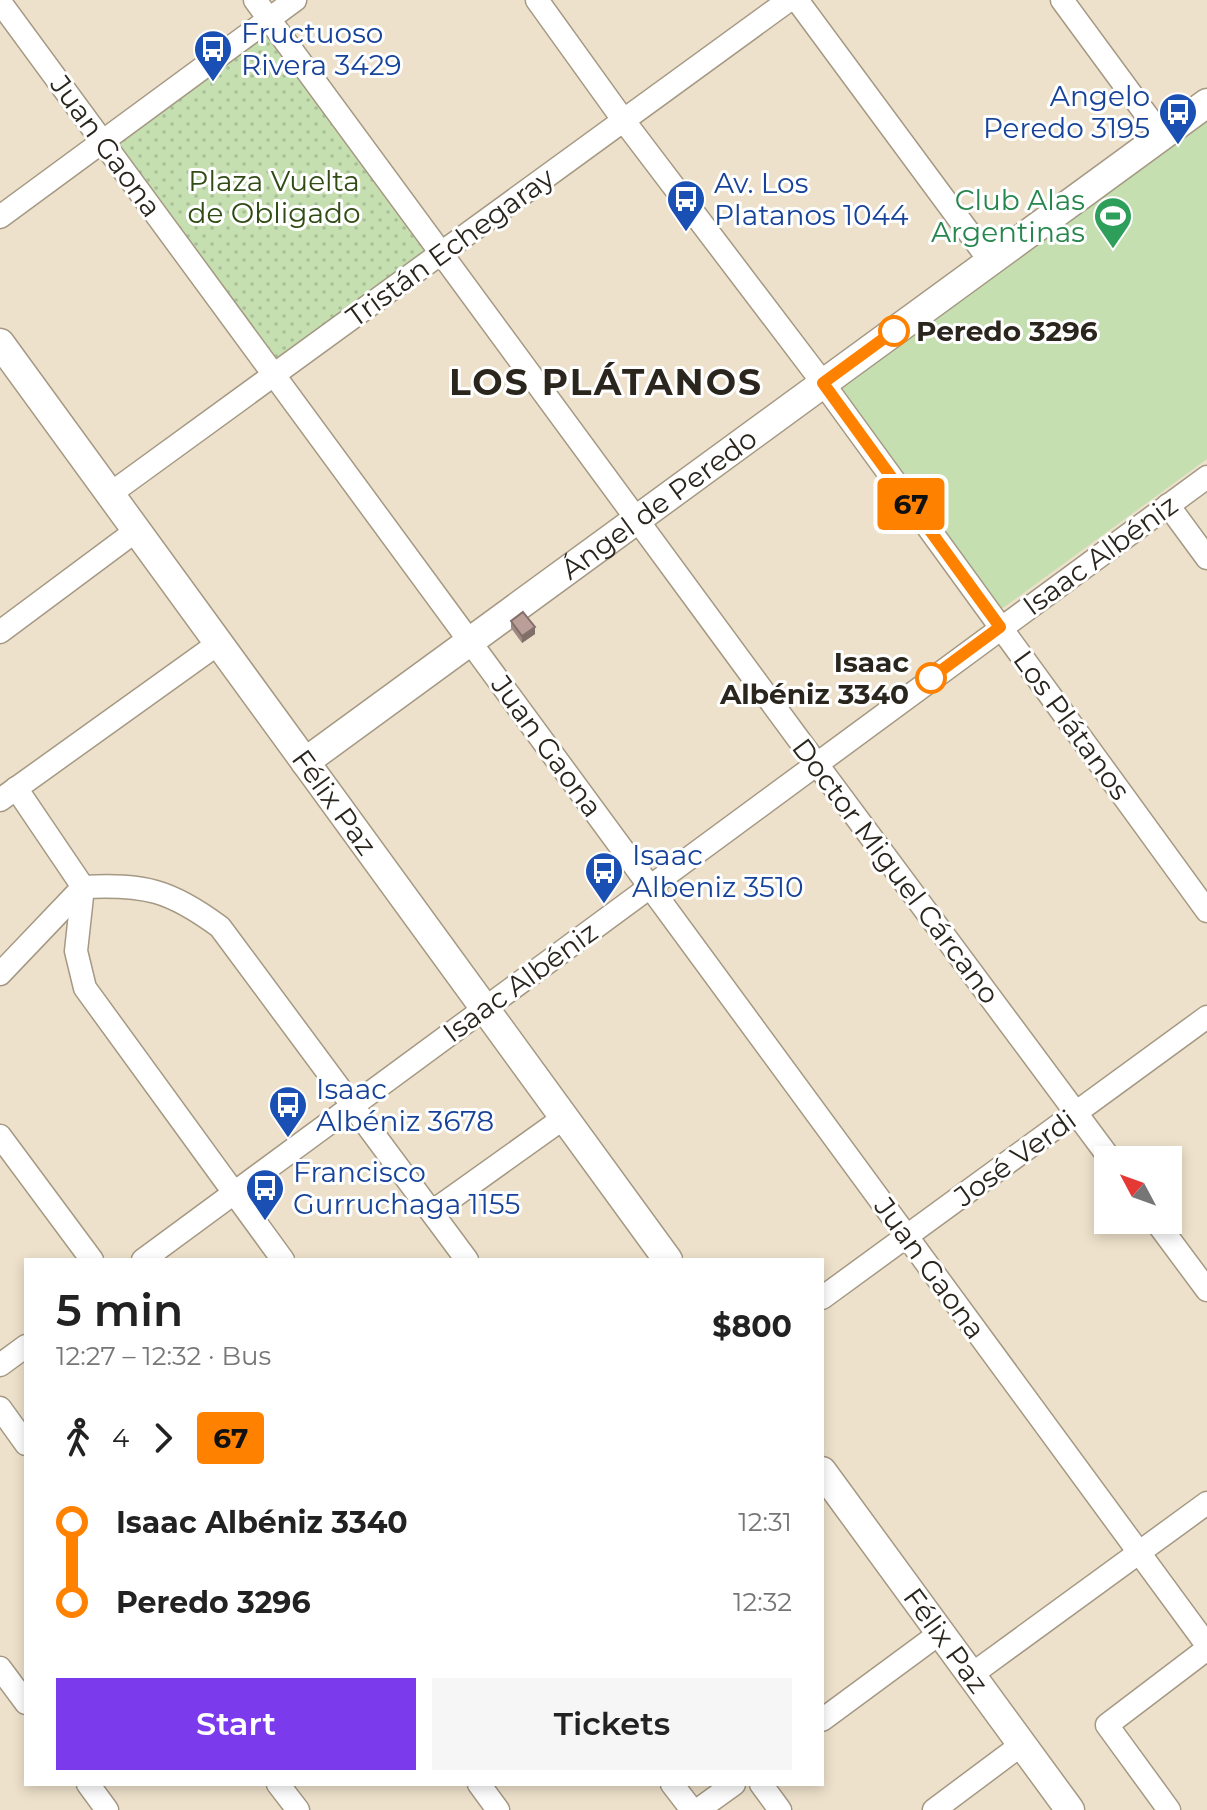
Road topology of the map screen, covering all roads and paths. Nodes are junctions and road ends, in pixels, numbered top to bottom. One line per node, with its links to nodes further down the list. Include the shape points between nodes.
1 (255, 0): 8 (street, Doctor Miguel Cárcano)
2 (295, 0): 8 (street)
3 (537, 0): 10 (street, Los Plátanos)
4 (789, 0): 10 (street, Tristán Echegaray)
5 (797, 0): 15 (street)
6 (1062, 0): 11 (street)
7 (0, 2): 12 (street, Juan Gaona)
8 (269, 19): 12 (street); 14 (street, Doctor Miguel Cárcano)
9 (1207, 103): 11 (main road, Ángel de Peredo)
10 (624, 121): 14 (street, Tristán Echegaray); 18 (street, Los Plátanos)
11 (1162, 136): 15 (main road, Ángel de Peredo)
12 (103, 142): 13 (street); 17 (street, Juan Gaona)
13 (0, 217)
14 (441, 253): 17 (street, Tristán Echegaray); 22 (street, Doctor Miguel Cárcano)
15 (990, 261): 18 (main road, Ángel de Peredo)
16 (0, 343): 20 (main road, Félix Paz)
17 (274, 375): 20 (street, Tristán Echegaray); 27 (street, Juan Gaona)
18 (823, 383): 22 (main road, Ángel de Peredo); 25 (street, Los Plátanos)
19 (1207, 477): 21 (street, Isaac Albéniz)
20 (110, 494): 23 (main road, Félix Paz)
21 (1168, 505): 24 (street); 25 (street, Isaac Albéniz)
22 (636, 519): 27 (main road, Ángel de Peredo); 30 (street, Doctor Miguel Cárcano)
23 (137, 530): 26 (street); 28 (main road, Félix Paz)
24 (1207, 558)
25 (1000, 627): 30 (street, Isaac Albéniz); 34 (street, Los Plátanos)
26 (0, 632)
27 (470, 641): 29 (main road, Ángel de Peredo); 32 (street, Juan Gaona)
28 (219, 643): 29 (main road, Félix Paz); 31 (street)
29 (305, 762): 36 (main road, Félix Paz)
30 (816, 763): 32 (street, Isaac Albéniz); 39 (street, Doctor Miguel Cárcano)
31 (8, 794): 33 (street)
32 (650, 886): 36 (street, Isaac Albéniz); 46 (street, Juan Gaona)
33 (83, 887): 35 (street); 38 (street, via 137,887 167,895 192,905 220,927); 43 (street, via 76,951 85,988)
34 (1207, 911)
35 (0, 974)
36 (485, 1008): 38 (street, Isaac Albéniz); 40 (main road, Félix Paz)
37 (1207, 1017): 39 (street, José Verdi)
38 (352, 1105): 43 (street, Isaac Albéniz); 44 (street)
39 (1077, 1113): 42 (street, Doctor Miguel Cárcano); 46 (street, José Verdi)
40 (565, 1117): 44 (street); 51 (main road, Félix Paz)
41 (0, 1136): 47 (street)
42 (1101, 1146)
43 (234, 1193): 48 (street, Isaac Albéniz); 49 (street)
44 (432, 1212): 50 (street)
45 (1165, 1234): 52 (street)
46 (907, 1236): 53 (street, José Verdi); 60 (street, Juan Gaona)
47 (91, 1258)
48 (146, 1258)
49 (282, 1258)
50 (466, 1258)
51 (667, 1258)
52 (1207, 1290)
53 (824, 1297)
54 (24, 1347): 55 (street)
55 (0, 1365)
56 (0, 1408): 57 (street)
57 (24, 1441)
58 (824, 1474): 61 (main road, Félix Paz)
59 (1207, 1503): 60 (street)
60 (1140, 1552): 62 (street, Juan Gaona); 64 (street)
61 (940, 1633): 64 (main road, Félix Paz); 66 (street)
62 (1207, 1647): 80 (street, via 1107,1725)
63 (0, 1668): 65 (street)
64 (971, 1675): 67 (main road, Félix Paz)
65 (24, 1700)
66 (824, 1719)
67 (1021, 1745): 78 (street); 79 (main road, Félix Paz)
68 (280, 1786): 73 (street)
69 (480, 1786): 74 (street)
70 (674, 1786): 75 (street)
71 (731, 1786): 76 (street)
72 (762, 1786): 77 (street)
73 (298, 1810)
74 (498, 1810)
75 (692, 1810)
76 (698, 1810)
77 (780, 1810)
78 (934, 1810)
79 (1070, 1810)
80 (1169, 1810)

